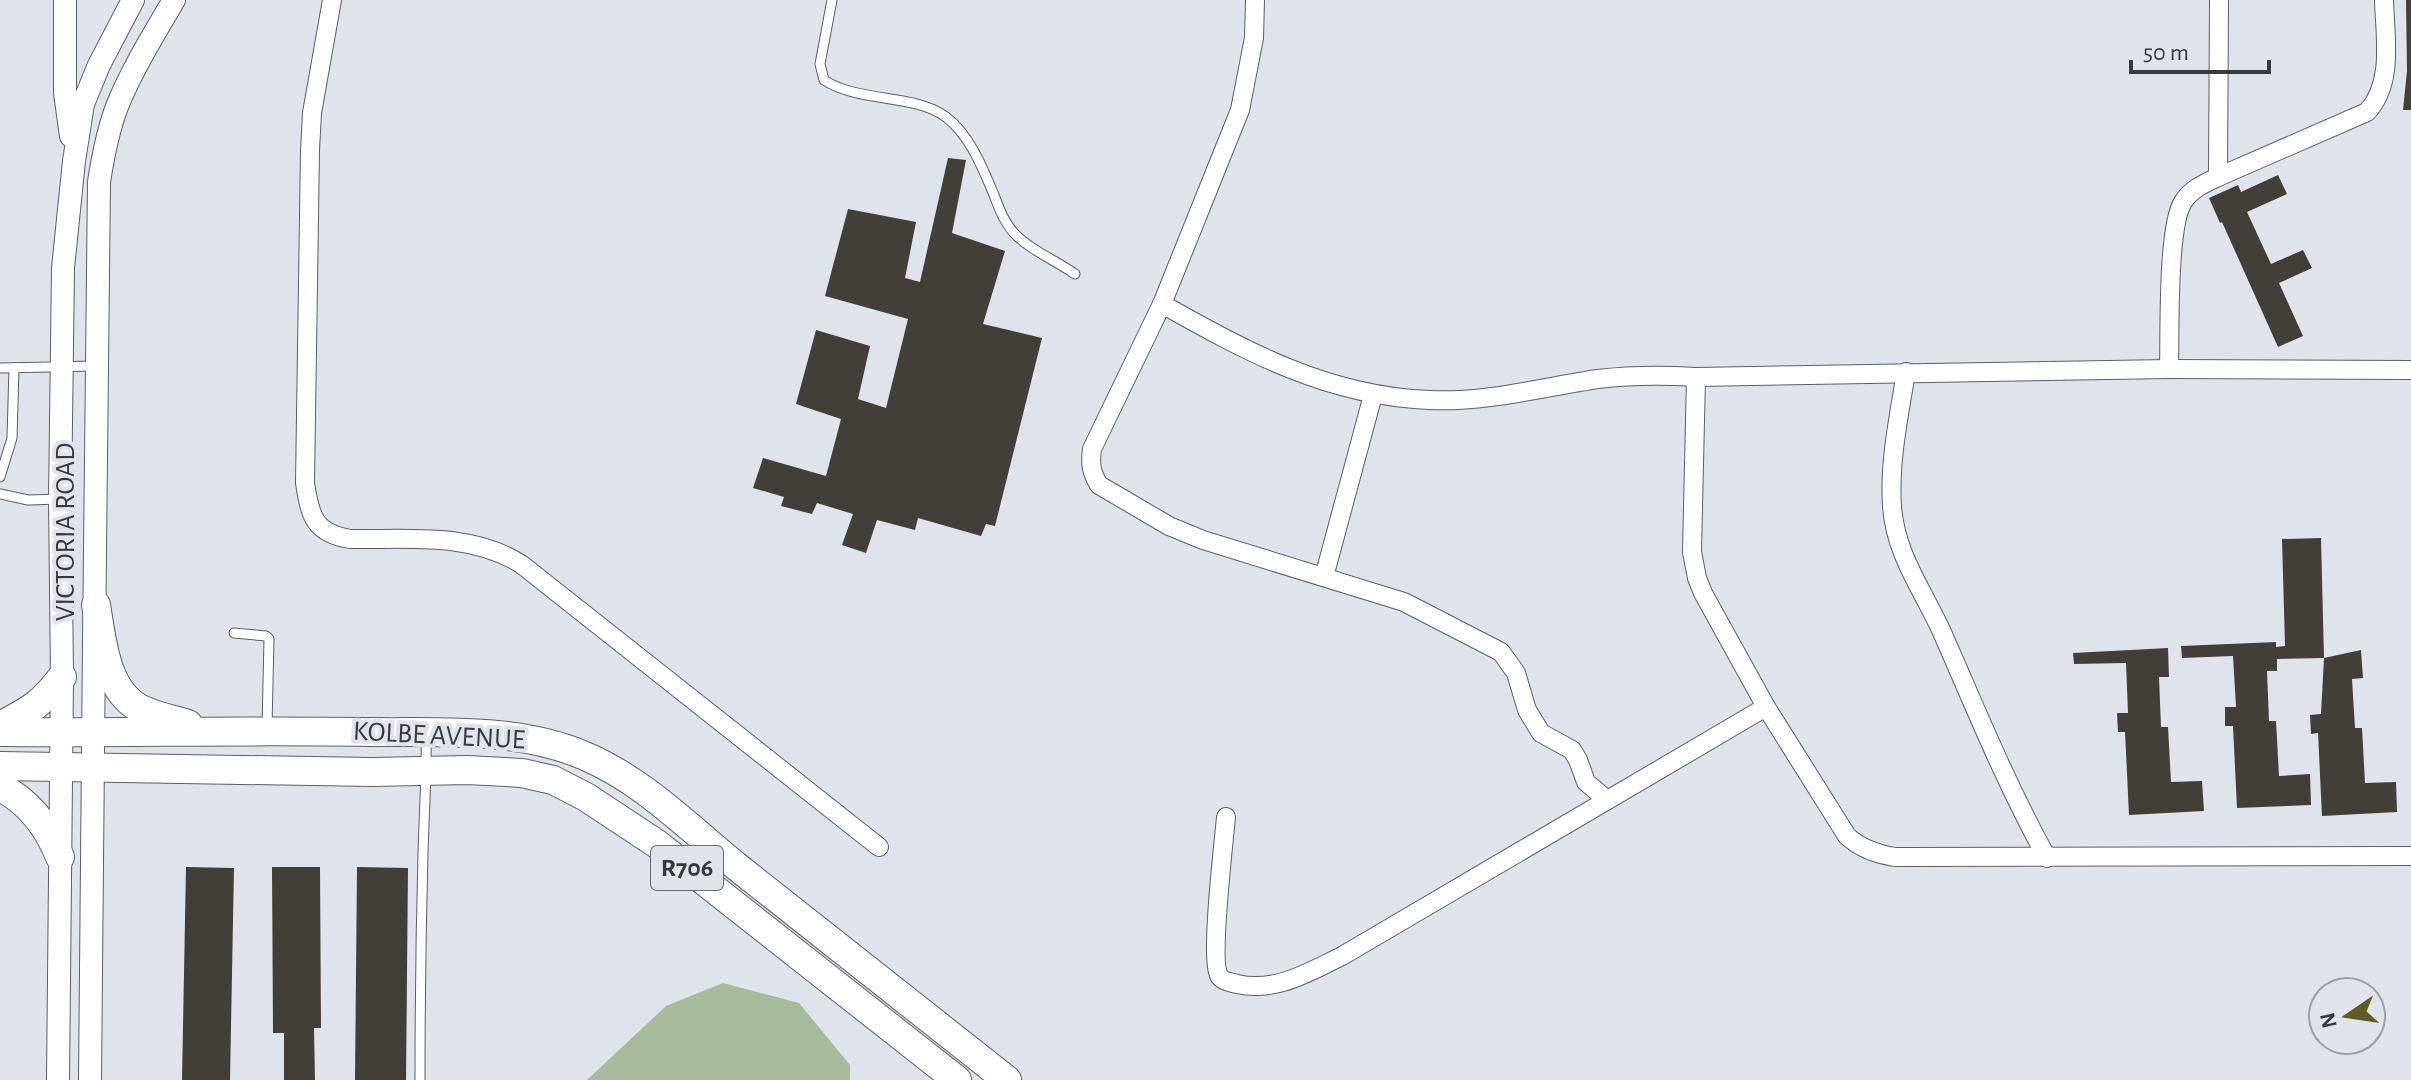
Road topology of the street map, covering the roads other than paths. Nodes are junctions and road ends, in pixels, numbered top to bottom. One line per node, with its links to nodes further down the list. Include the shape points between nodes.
1 (65, 0): 9 (street, via 65,93)
2 (133, 0): 9 (street, VICTORIA ROAD, via 83,104)
3 (174, 0): 11 (street, VICTORIA ROAD, via 117,105 99,182)
4 (332, 0): 47 (street, via 310,150 305,483 314,520 323,530 350,539 449,541 506,555)
5 (832, 0): 13 (lane, via 820,64 824,80 945,116 980,162 1014,232)
6 (1255, 0): 14 (street, via 1254,38 1240,110)
7 (2219, 0): 10 (street)
8 (2384, 0): 10 (street, via 2385,75 2367,112)
9 (74, 161): 12 (street, VICTORIA ROAD)
10 (2218, 177): 19 (street, via 2195,189 2176,220)
11 (98, 267): 12 (street); 15 (street, VICTORIA ROAD)
12 (63, 268): 16 (street, VICTORIA ROAD)
13 (1075, 274)
14 (1162, 304): 23 (street, via 1244,350); 28 (street, via 1092,449 1092,475 1099,485 1169,526)
15 (96, 366): 16 (lane); 26 (street, VICTORIA ROAD)
16 (62, 367): 18 (lane); 27 (street, VICTORIA ROAD)
17 (0, 368): 18 (lane)
18 (14, 368): 24 (lane, via 12,438)
19 (2169, 369): 20 (street); 21 (street)
20 (2411, 370)
21 (1906, 372): 22 (street); 50 (street, via 1892,484 1898,541 2020,810)
22 (1696, 377): 23 (street, via 1644,375 1431,401); 32 (street, via 1692,552 1697,578)
23 (1373, 395): 28 (street)
24 (0, 477)
25 (0, 494): 27 (lane)
26 (94, 498): 27 (street); 29 (street, VICTORIA ROAD)
27 (60, 499): 31 (street, VICTORIA ROAD)
28 (1324, 577): 45 (street, via 1404,602 1501,652 1516,673 1527,710 1541,733 1572,750 1586,782)
29 (96, 605): 37 (street, VICTORIA ROAD); 38 (main road, via 111,673 124,695 137,707)
30 (234, 633): 34 (lane, via 269,639)
31 (62, 677): 33 (main road, via 32,710); 36 (street, VICTORIA ROAD)
32 (1766, 707): 45 (street); 50 (street, via 1855,844 1895,857)
33 (0, 726)
34 (267, 730): 38 (main road, KOLBE AVENUE / R706); 39 (main road, KOLBE AVENUE / R706)
35 (0, 732): 36 (main road, R706)
36 (60, 733): 37 (main road, R706); 41 (street, VICTORIA ROAD)
37 (93, 733): 38 (main road, KOLBE AVENUE / R706); 42 (street, VICTORIA ROAD)
38 (217, 733)
39 (426, 733): 43 (lane); 55 (main road, KOLBE AVENUE / R706, via 550,743 611,770 648,793)
40 (0, 766): 41 (main road, R706)
41 (61, 766): 42 (main road, KOLBE AVENUE / R706); 49 (street, VICTORIA ROAD)
42 (93, 767): 43 (main road, KOLBE AVENUE / R706); 52 (street, VICTORIA ROAD)
43 (427, 773): 53 (lane); 54 (main road, KOLBE AVENUE / R706, via 522,773 553,780 586,797 657,844)
44 (0, 787): 49 (main road, via 39,818)
45 (1607, 800): 46 (street, via 1342,956 1277,985 1261,986 1218,975)
46 (1226, 817)
47 (879, 847)
48 (2411, 856): 50 (street)
49 (60, 857): 51 (street, VICTORIA ROAD)
50 (2047, 858)
51 (58, 1080)
52 (90, 1080)
53 (420, 1080)
54 (957, 1080)
55 (1007, 1080)

